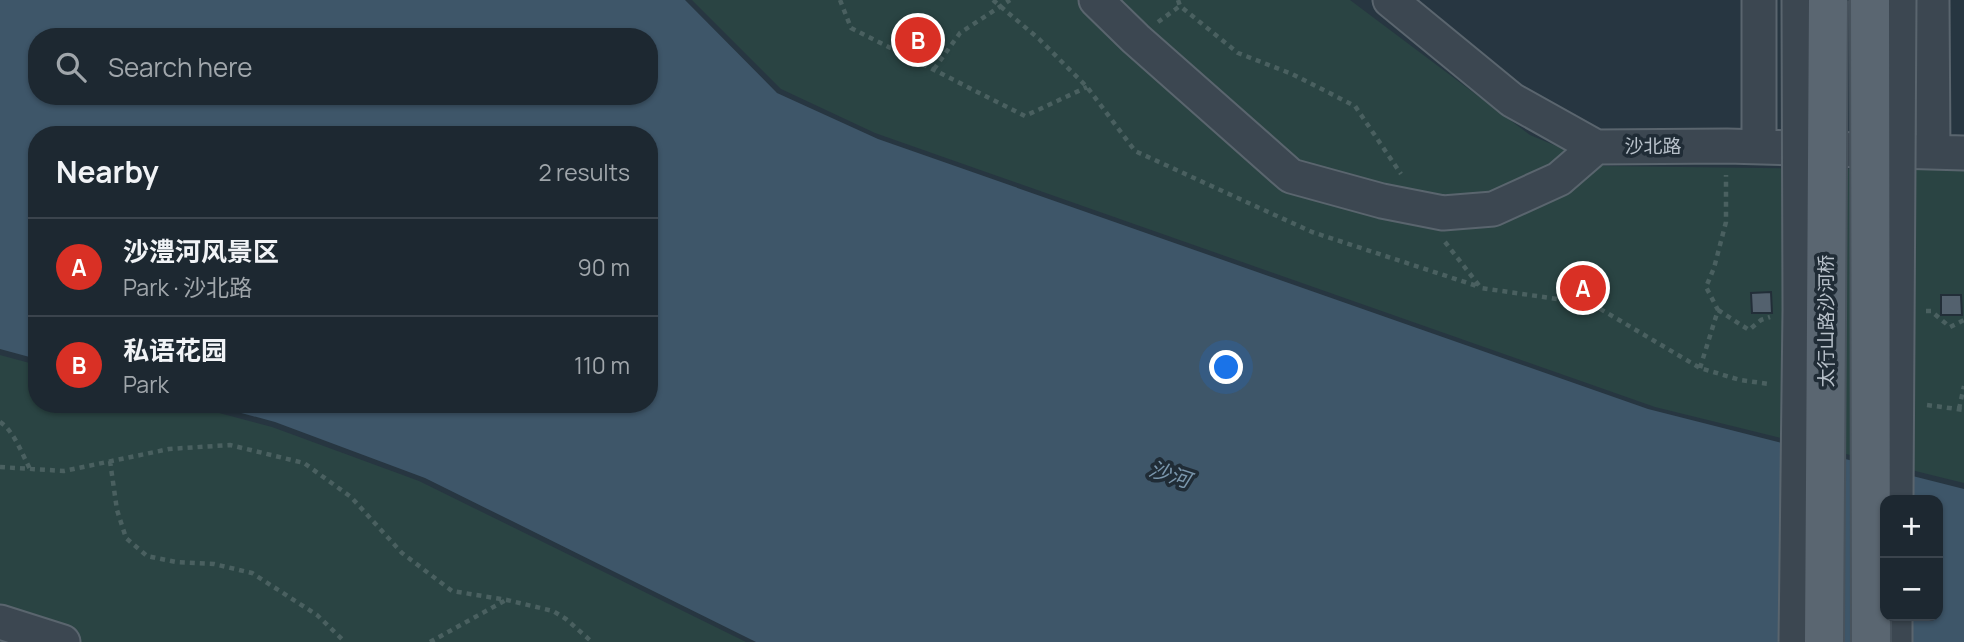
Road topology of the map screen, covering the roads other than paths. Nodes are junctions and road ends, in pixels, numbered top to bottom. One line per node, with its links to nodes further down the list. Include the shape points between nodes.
1 (1096, 0): 10 (street, via 1291,176 1443,213 1493,209 1559,178)
2 (1390, 0): 10 (street, 沙北路, via 1512,100)
3 (1759, 0): 9 (street)
4 (1798, 0): 16 (street, bridge)
5 (1828, 0): 17 (main road, 太行山路沙河桥, bridge)
6 (1870, 0): 18 (main road, bridge)
7 (1899, 0): 12 (street, bridge)
8 (1932, 0): 11 (street)
9 (1743, 146): 10 (street, 沙北路); 11 (street, 沙北路)
10 (1596, 147)
11 (1949, 152)
12 (1896, 495)
13 (1895, 621): 19 (street)
14 (0, 622): 15 (street)
15 (64, 642)
16 (1796, 642)
17 (1824, 642)
18 (1871, 642)
19 (1895, 642)

